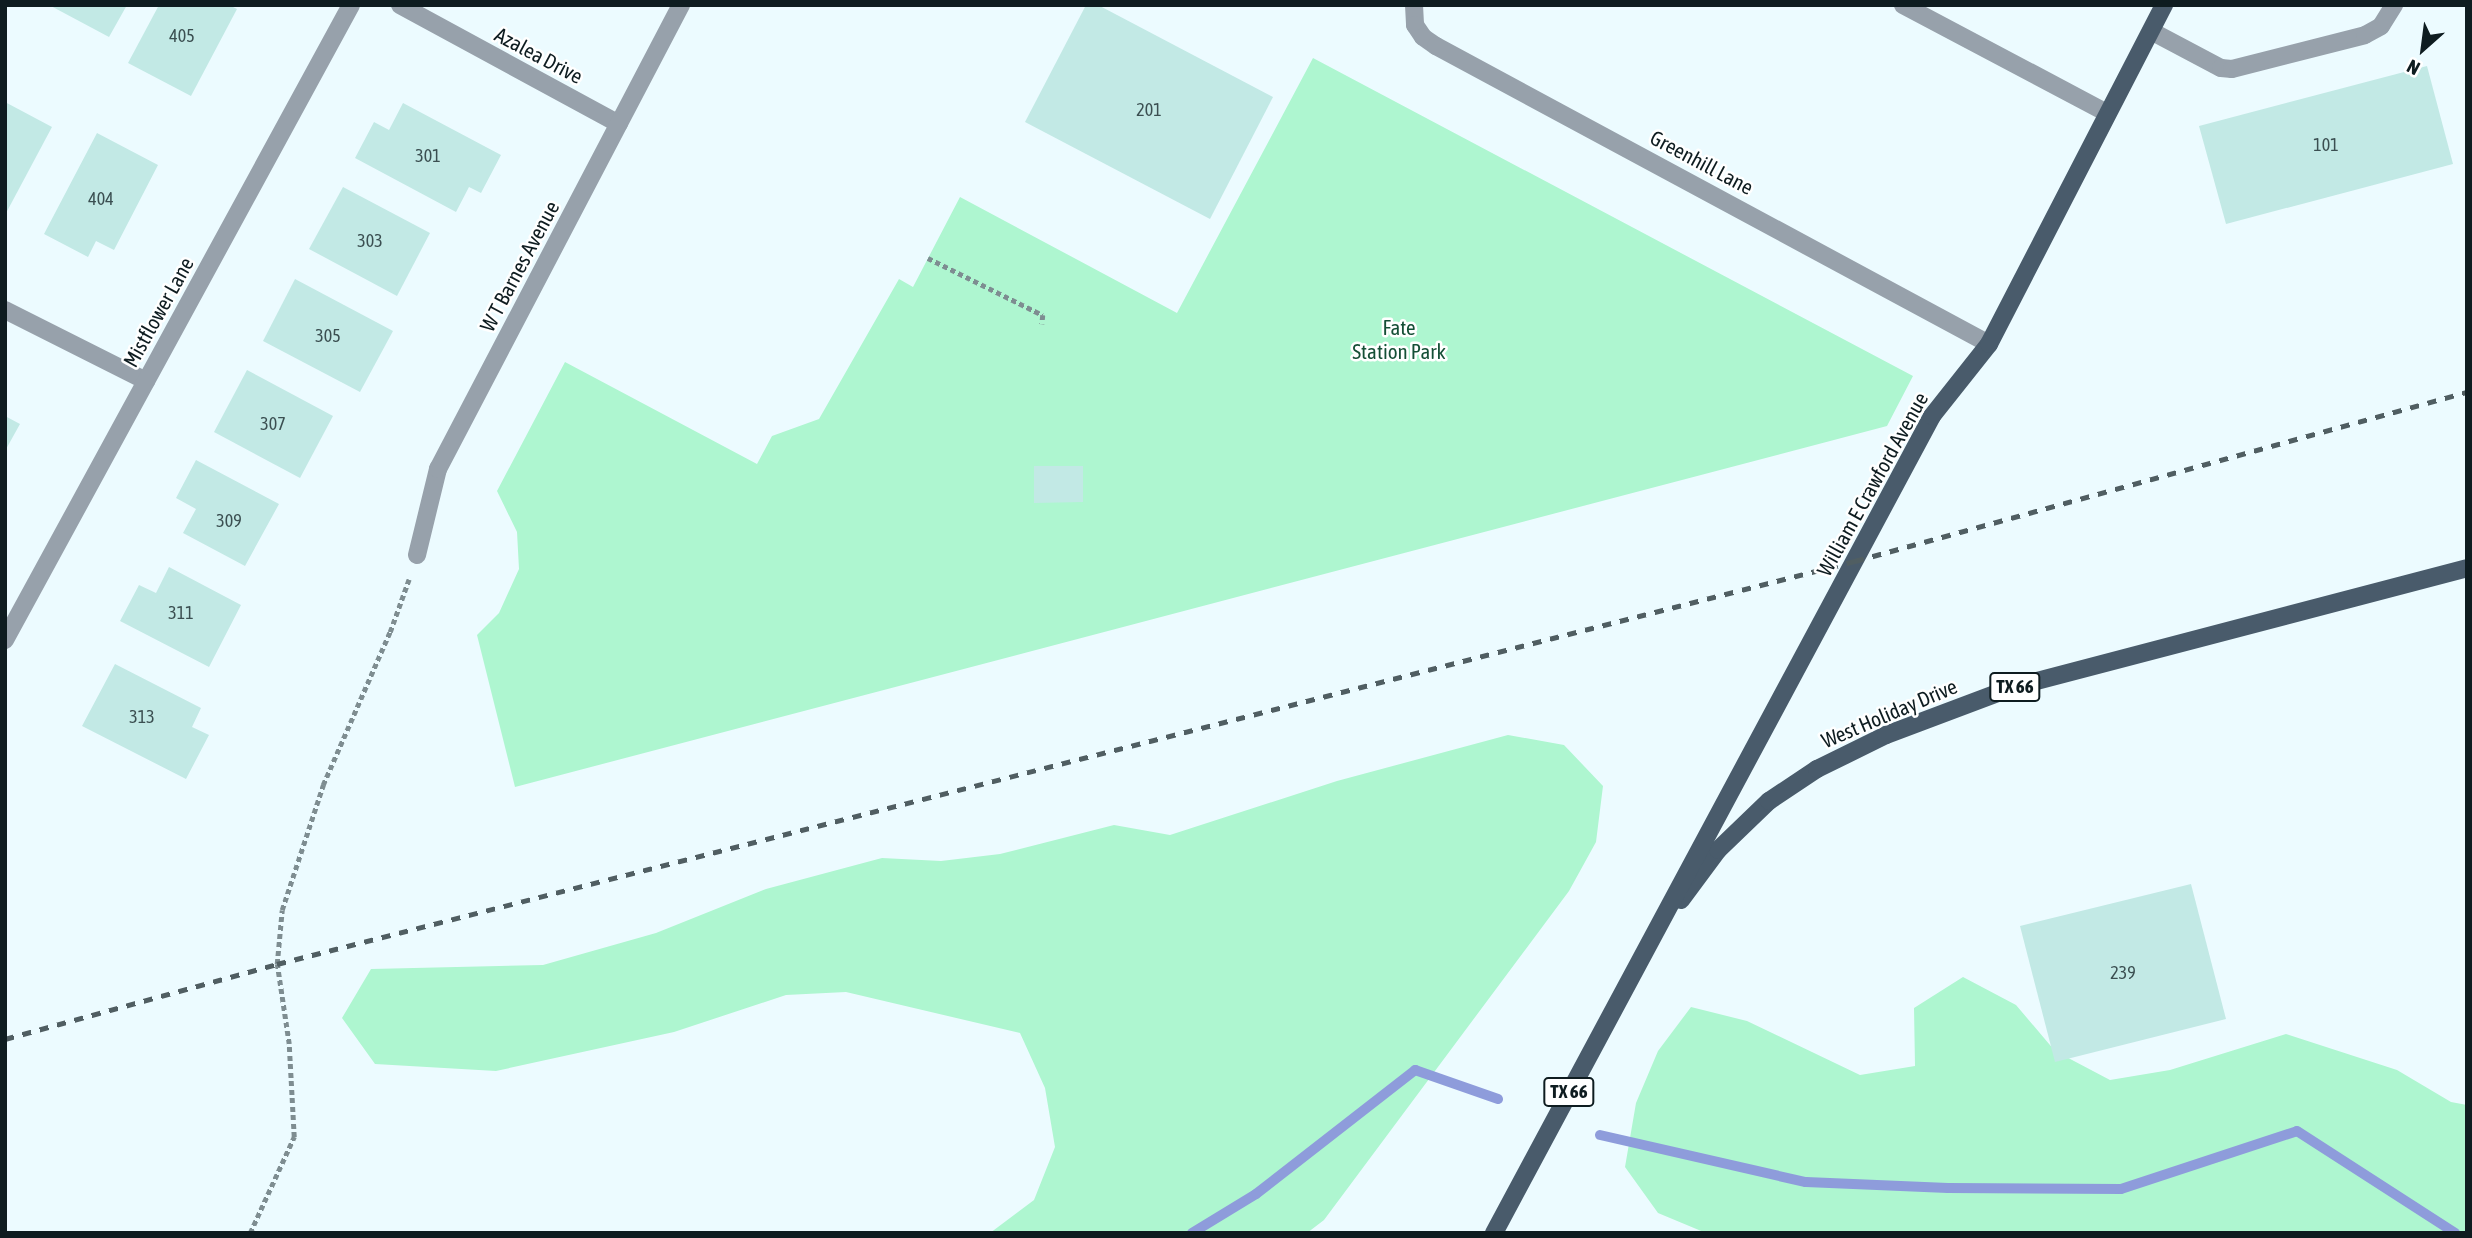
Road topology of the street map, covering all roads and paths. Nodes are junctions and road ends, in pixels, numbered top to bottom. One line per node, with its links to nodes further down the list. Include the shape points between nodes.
1 (351, 5): 15 (street, Mistflower Lane)
2 (400, 5): 10 (street, Azalea Drive)
3 (681, 5): 10 (street, W T Barnes Avenue)
4 (1903, 5): 9 (street)
5 (2164, 5): 8 (main road, William E Crawford Avenue)
6 (2394, 5): 8 (street, via 2375,32 2232,69 2221,68)
7 (1413, 6): 14 (street, Greenhill Lane, via 1415,25 1436,46)
8 (2151, 31): 9 (main road, William E Crawford Avenue)
9 (2107, 113): 14 (main road, William E Crawford Avenue)
10 (619, 124): 16 (street, W T Barnes Avenue, via 438,469)
11 (928, 258): 13 (path, via 1044,315)
12 (5, 310): 15 (street)
13 (1042, 324)
14 (1989, 344): 19 (main road, William E Crawford Avenue, via 1932,416)
15 (146, 381): 18 (street, Mistflower Lane)
16 (417, 555): 20 (path, via 390,632 323,785 282,910 277,964 289,1044 294,1137)
17 (2467, 568): 19 (main road, West Holiday Drive / TX 66, via 2014,687 1886,735 1817,769 1769,801 1718,850)
18 (5, 640)
19 (1644, 951): 21 (main road, TX 66)
20 (250, 1233)
21 (1494, 1233)

